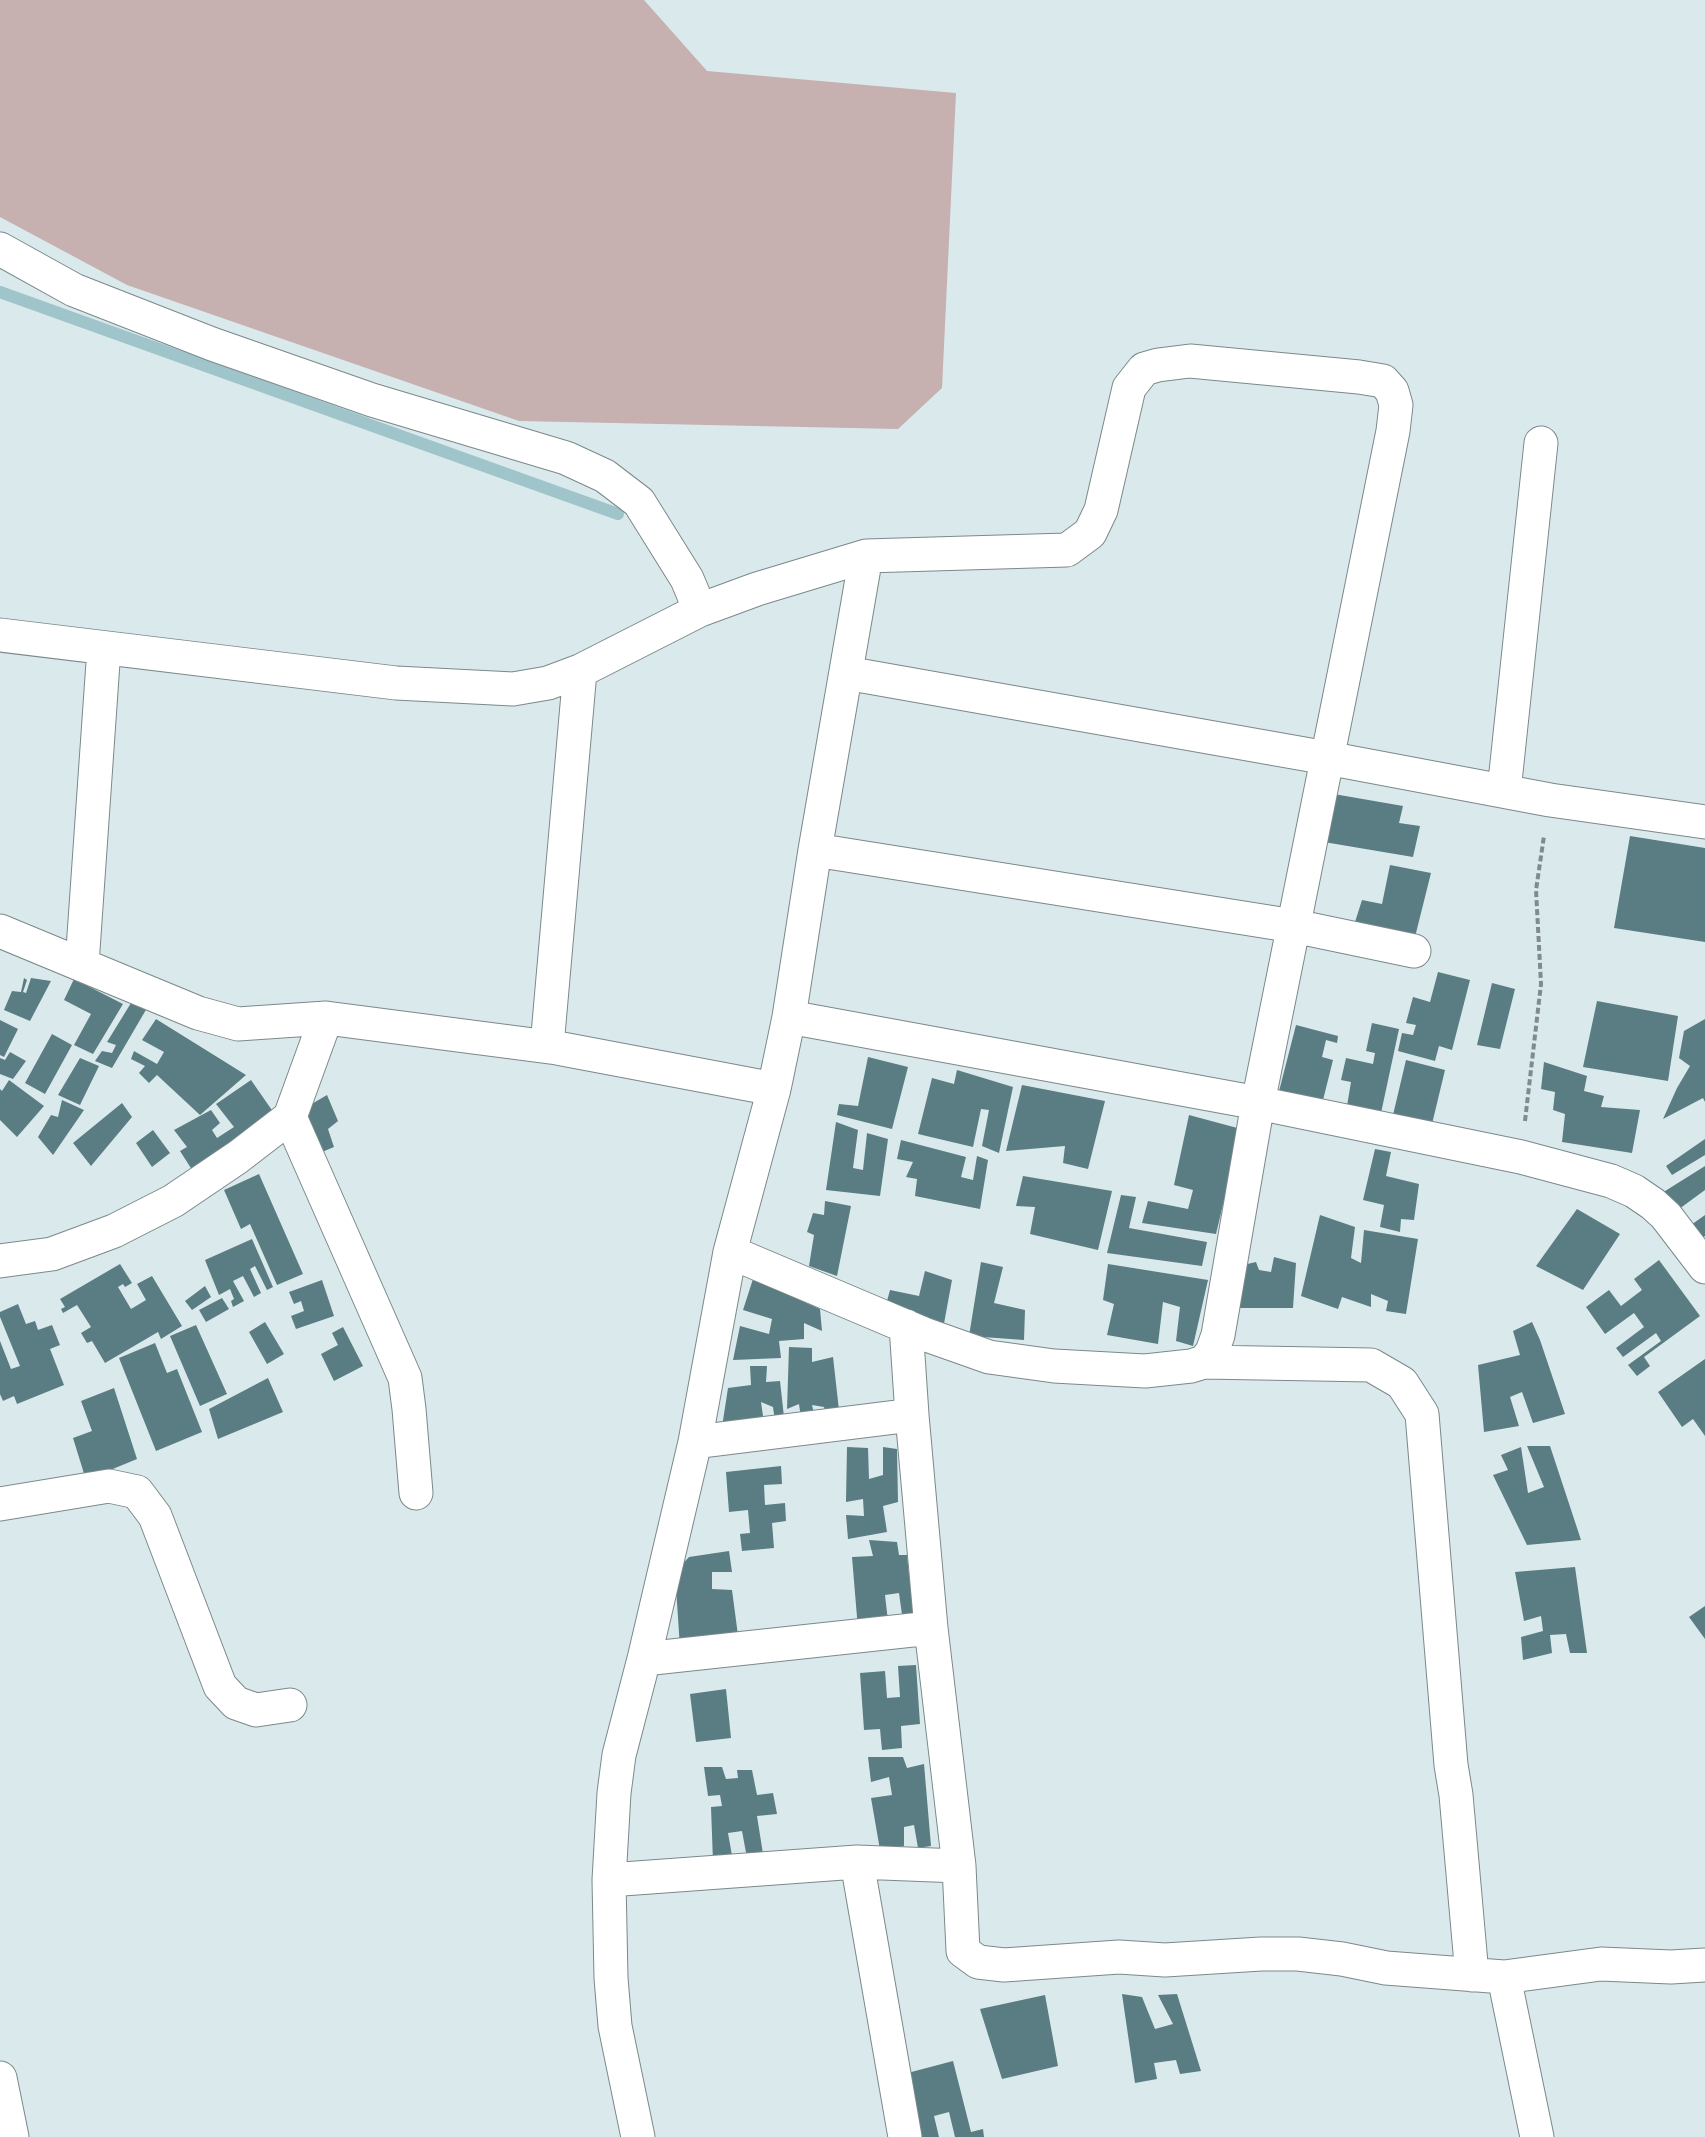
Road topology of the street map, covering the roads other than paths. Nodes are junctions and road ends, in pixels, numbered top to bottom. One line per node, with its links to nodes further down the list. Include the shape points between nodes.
1 (0, 249): 4 (street, via 74,290 212,345 360,396 566,458 605,476 639,502 687,579)
2 (1541, 442): 10 (street)
3 (866, 556): 4 (street); 8 (street); 9 (street, via 1067,550 1089,532 1101,510 1129,388 1144,369 1190,361 1383,381 1396,405 1393,431)
4 (700, 610): 7 (street)
5 (0, 635): 6 (street)
6 (104, 648): 7 (street, via 419,684 513,688); 16 (street)
7 (580, 671): 19 (street)
8 (846, 673): 9 (street); 12 (street)
9 (1327, 758): 10 (street); 13 (street)
10 (1504, 791): 11 (street)
11 (1705, 822)
12 (815, 850): 13 (street); 17 (street)
13 (1294, 926): 15 (street); 21 (street)
14 (0, 931): 16 (street)
15 (1414, 951)
16 (82, 964): 18 (street, via 198,1013 238,1024)
17 (789, 1017): 20 (street); 21 (street)
18 (326, 1018): 19 (street); 22 (street)
19 (547, 1046): 20 (street)
20 (774, 1089): 23 (street)
21 (1258, 1103): 25 (street, via 1521,1157 1611,1181 1634,1191 1666,1216); 27 (street, via 1218,1335)
22 (290, 1117): 24 (street, via 173,1201 114,1231 52,1254); 30 (street, via 405,1378)
23 (730, 1252): 26 (street); 29 (street)
24 (0, 1261)
25 (1705, 1265)
26 (906, 1326): 27 (street, via 988,1357 1054,1366 1145,1371); 28 (street)
27 (1204, 1362): 39 (street, via 1371,1365 1402,1383 1422,1414)
28 (912, 1415): 29 (street); 32 (street)
29 (695, 1442): 33 (street)
30 (416, 1493)
31 (0, 1504): 34 (street, via 109,1486 137,1492 155,1516 220,1686 236,1703 256,1710)
32 (931, 1628): 33 (street); 36 (street)
33 (644, 1659): 37 (street, via 619,1755)
34 (290, 1705)
35 (857, 1862): 36 (street); 37 (street); 44 (street)
36 (959, 1866): 39 (street, via 963,1951 978,1962 1004,1965 1119,1957 1165,1960 1298,1954 1386,1968)
37 (609, 1880): 43 (street, via 610,1978 615,2026)
38 (1705, 1965): 40 (street, via 1601,1964)
39 (1472, 1975): 40 (street)
40 (1504, 1977): 45 (street)
41 (0, 2078): 42 (street)
42 (12, 2137)
43 (638, 2137)
44 (905, 2137)
45 (1537, 2137)

